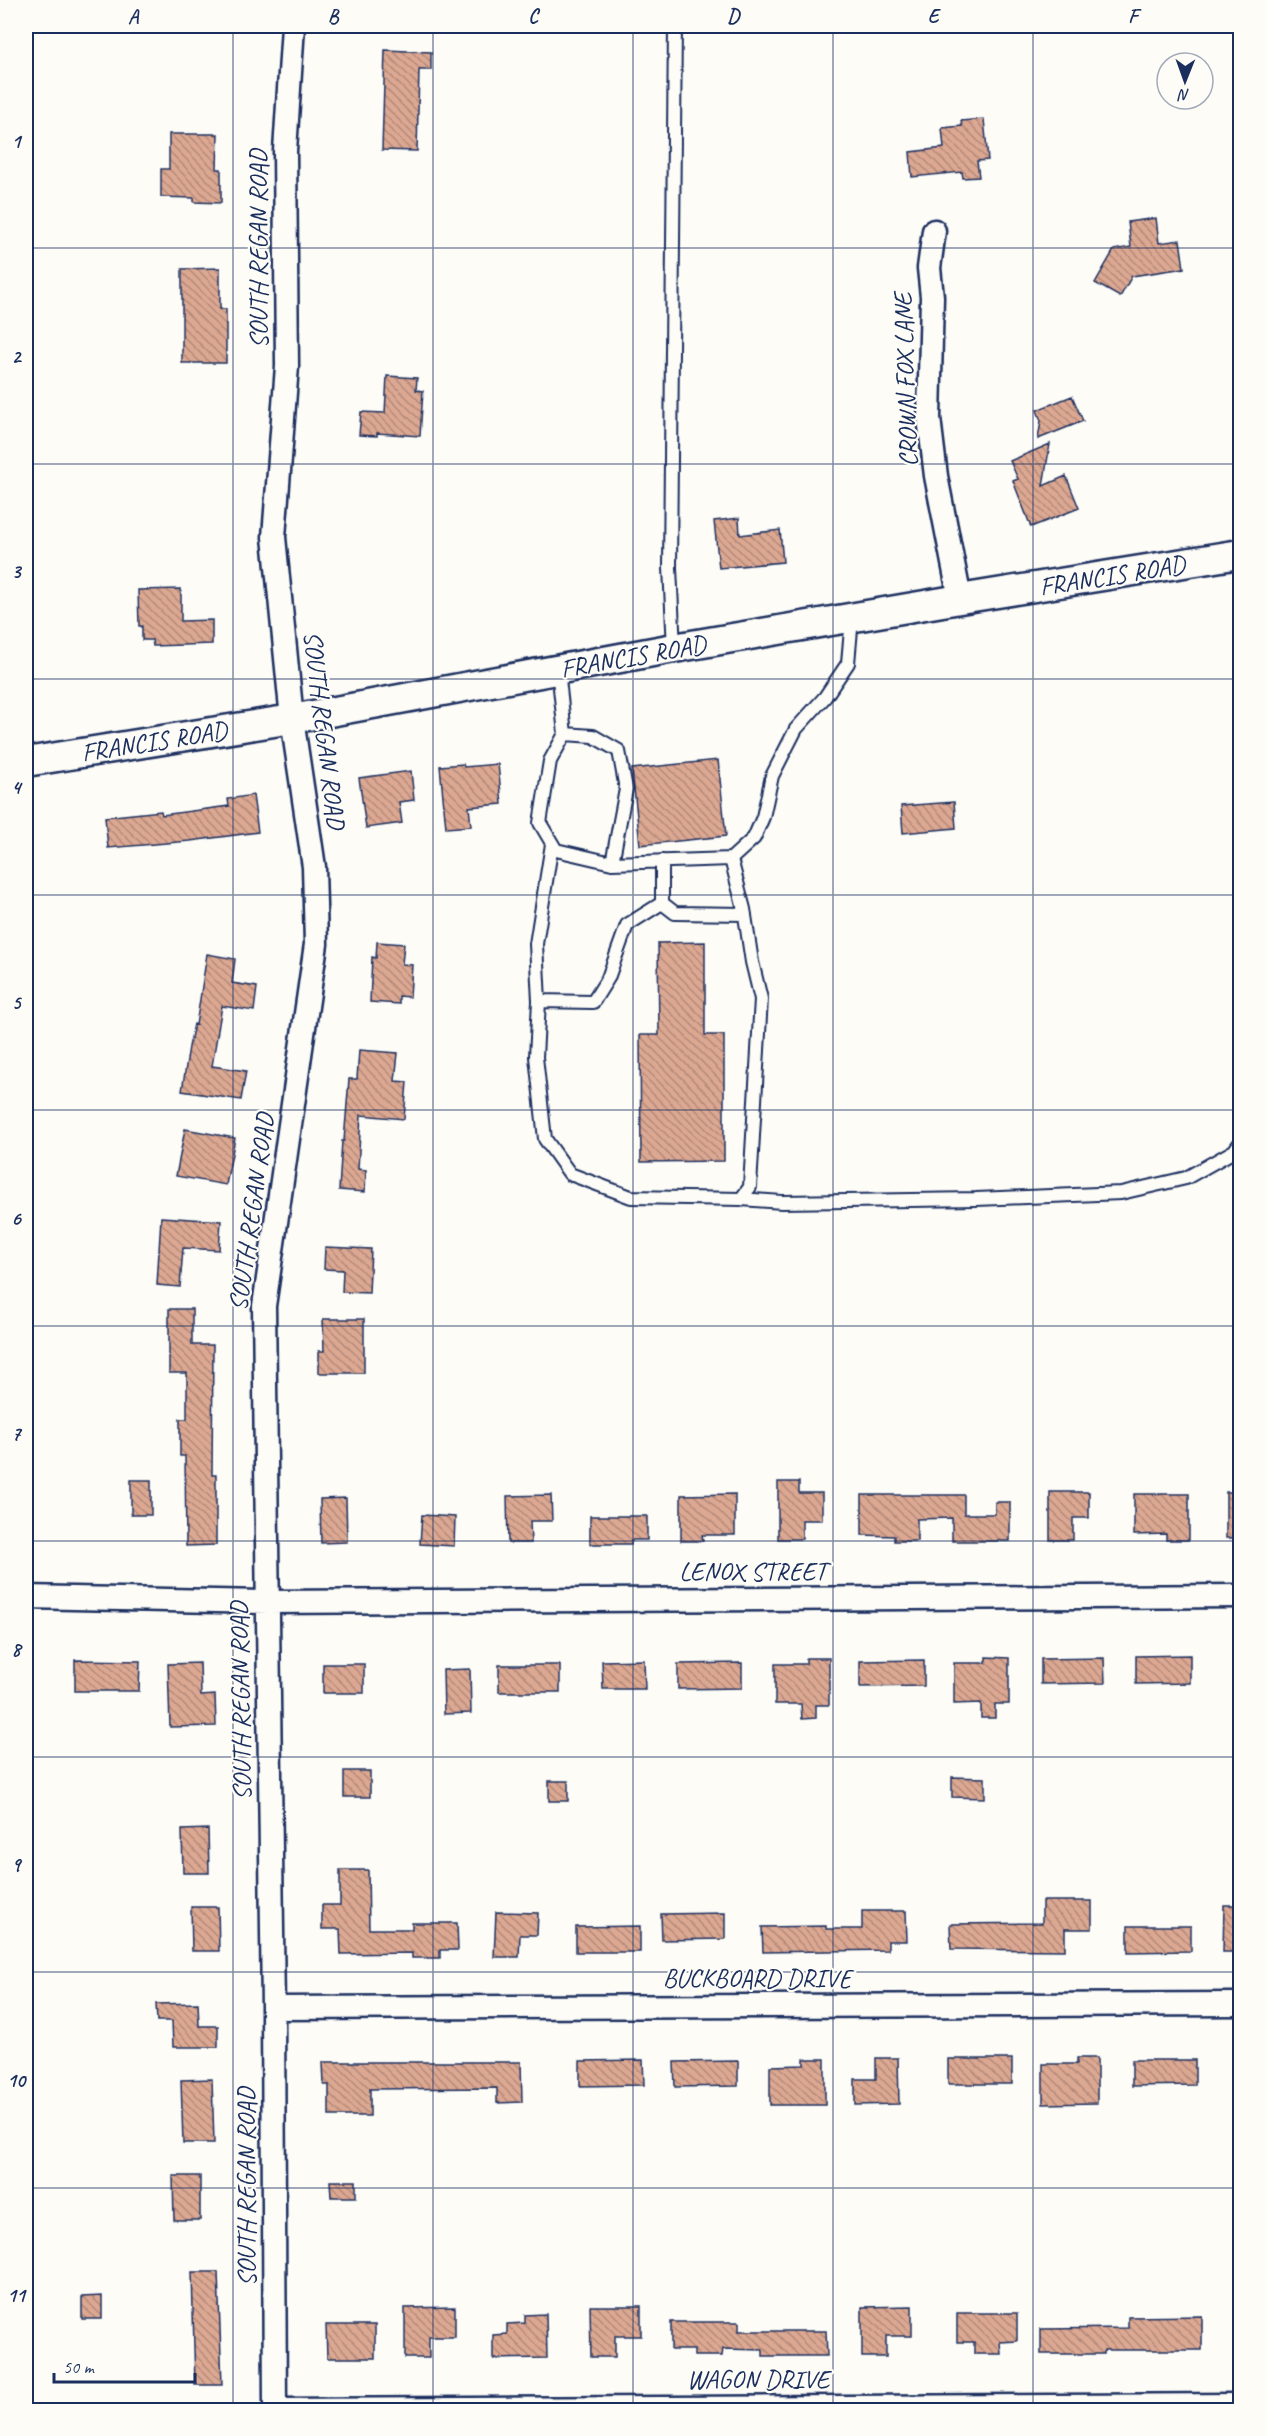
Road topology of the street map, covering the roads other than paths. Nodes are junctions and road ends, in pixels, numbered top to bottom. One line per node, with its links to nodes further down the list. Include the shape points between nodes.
1 (293, 26): 9 (street, SOUTH REGAN ROAD, via 285,151 287,366 274,537)
2 (675, 26): 7 (lane, via 670,568)
3 (934, 231): 5 (street, CROWN FOX LANE, via 929,268 929,418)
4 (1240, 554): 5 (street, FRANCIS ROAD)
5 (960, 599): 6 (street, FRANCIS ROAD)
6 (853, 617): 7 (street, FRANCIS ROAD); 13 (lane, via 848,663 796,729 771,776 763,817 754,838)
7 (674, 648): 8 (street, FRANCIS ROAD)
8 (558, 670): 9 (street, FRANCIS ROAD); 10 (lane)
9 (292, 719): 11 (street, FRANCIS ROAD); 23 (street, SOUTH REGAN ROAD, via 314,867 316,944 264,1306)
10 (566, 734): 12 (lane, via 550,761 540,824); 15 (lane, via 594,736 619,751 626,789)
11 (26, 762)
12 (552, 844): 15 (lane, via 556,850); 18 (lane, via 536,944)
13 (731, 859): 14 (lane); 17 (lane)
14 (662, 861): 15 (lane); 16 (lane)
15 (612, 863)
16 (662, 903): 17 (lane, via 675,913); 18 (lane, via 627,925 608,978 593,1002)
17 (745, 914): 20 (lane, via 762,999 750,1187)
18 (539, 1001): 20 (lane, via 537,1057 545,1139 570,1174 631,1197)
19 (1240, 1143): 20 (lane, via 1234,1151 1186,1178 1121,1193 965,1200)
20 (741, 1199)
21 (1240, 1596): 23 (street, LENOX STREET)
22 (26, 1597): 23 (street, LENOX STREET)
23 (267, 1602): 25 (street, SOUTH REGAN ROAD)
24 (1240, 2004): 25 (street, BUCKBOARD DRIVE)
25 (273, 2008): 27 (street, SOUTH REGAN ROAD)
26 (1240, 2405): 27 (street, WAGON DRIVE)
27 (275, 2410)

